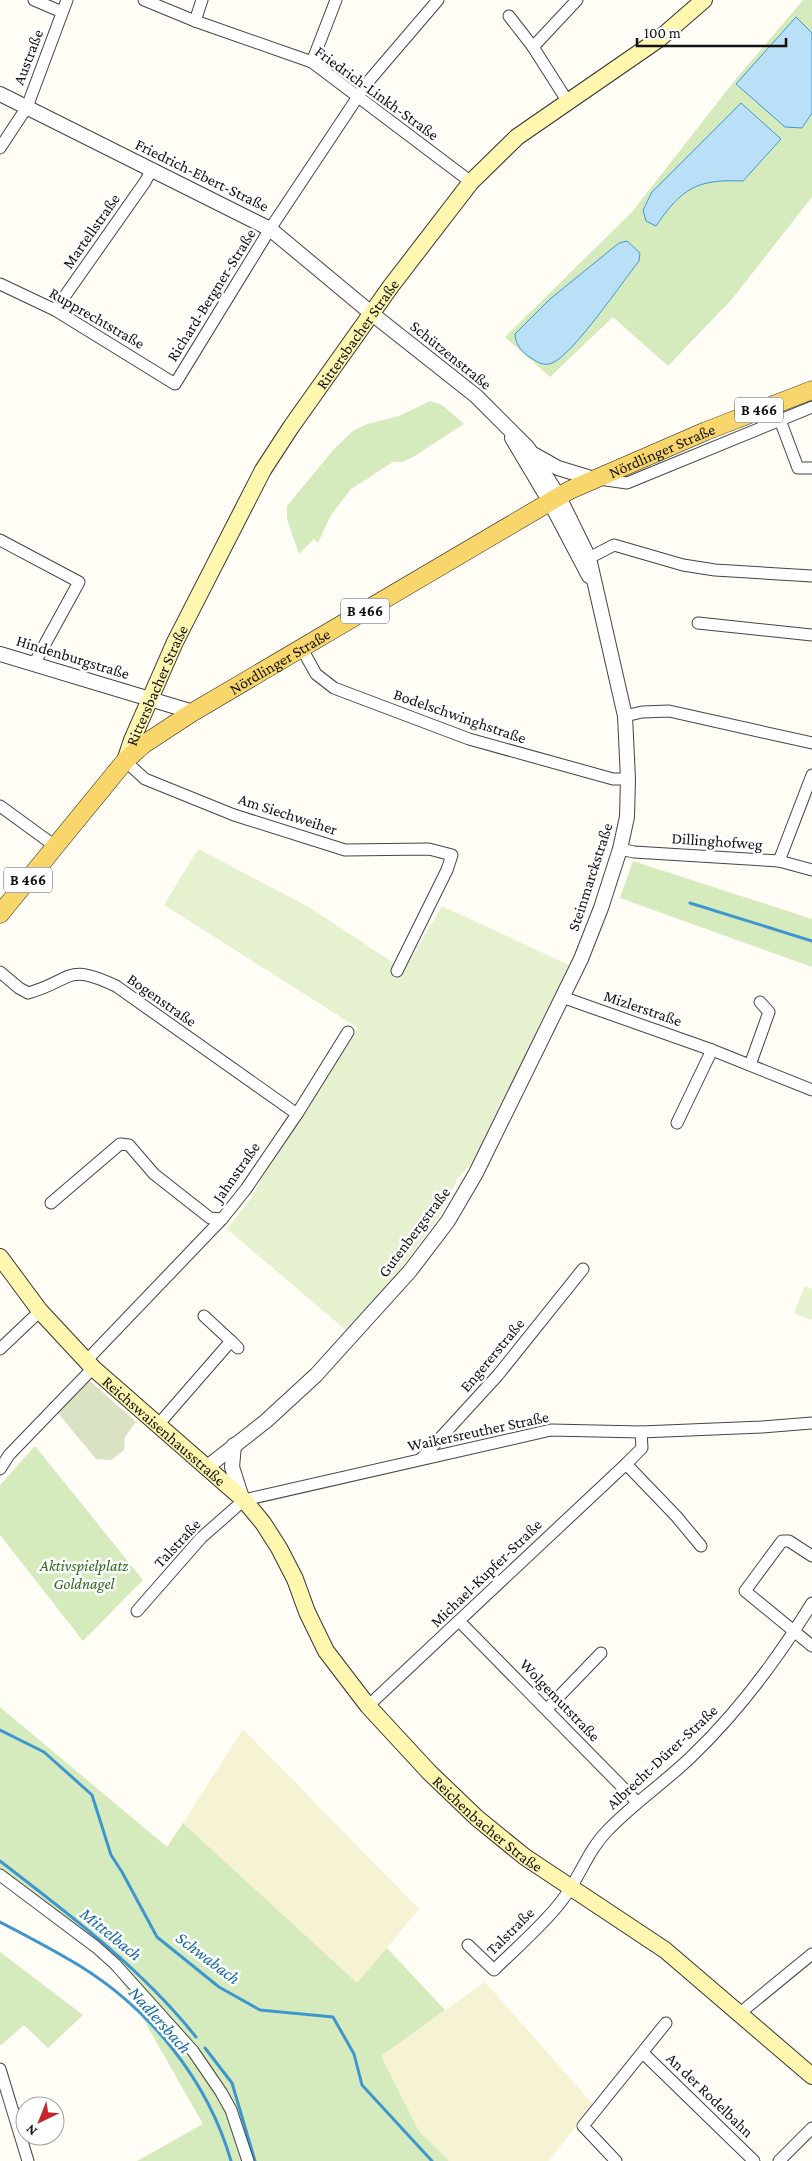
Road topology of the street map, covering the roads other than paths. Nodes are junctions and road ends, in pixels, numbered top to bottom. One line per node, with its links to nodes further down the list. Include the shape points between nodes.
1 (34, 0): 9 (street)
2 (67, 0): 9 (street, Austraße)
3 (144, 0): 11 (street, Friedrich-Linkh-Straße)
4 (202, 0): 11 (street)
5 (336, 0): 13 (street)
6 (438, 0): 15 (street, Richard-Bergner-Straße, via 384,60)
7 (577, 0): 12 (street)
8 (704, 0): 16 (main road, Rittersbacher Straße, via 659,39)
9 (62, 12): 17 (street, Austraße)
10 (509, 16): 12 (street)
11 (195, 21): 13 (street, Friedrich-Linkh-Straße)
12 (533, 47): 16 (street)
13 (312, 62): 15 (street, Friedrich-Linkh-Straße)
14 (0, 94): 17 (street, Friedrich-Ebert-Straße)
15 (358, 98): 20 (street, Friedrich-Linkh-Straße); 21 (street, Richard-Bergner-Straße)
16 (568, 102): 20 (main road, Rittersbacher Straße, via 517,138)
17 (27, 107): 18 (street, Austraße); 19 (street, Friedrich-Ebert-Straße)
18 (0, 148)
19 (152, 169): 21 (street, Friedrich-Ebert-Straße); 23 (street, Martellstraße)
20 (471, 182): 24 (main road, Rittersbacher Straße)
21 (270, 229): 24 (street, Friedrich-Ebert-Straße); 25 (street, Richard-Bergner-Straße)
22 (0, 284): 23 (street, Rupprechtstraße)
23 (55, 310): 25 (street, Rupprechtstraße)
24 (371, 313): 29 (street, Schützenstraße, via 476,396); 43 (main road, Rittersbacher Straße, via 263,470 175,642)
25 (175, 384)
26 (812, 390): 32 (main road, Nördlinger Straße / B 466)
27 (812, 408): 28 (street, Nördlinger Straße)
28 (780, 420): 31 (street, via 798,468); 32 (street, Nördlinger Straße, via 627,483)
29 (506, 427): 30 (street, Schützenstraße); 33 (street, Schützenstraße, via 523,460)
30 (528, 448): 32 (street, Schützenstraße, via 558,468); 33 (street, Schützenstraße)
31 (812, 468)
32 (594, 478): 33 (main road, Nördlinger Straße / B 466)
33 (555, 500): 35 (street, Steinmarckstraße); 37 (street, Steinmarckstraße, via 582,566); 40 (main road, Nördlinger Straße / B 466)
34 (0, 540): 42 (street, via 79,582)
35 (589, 558): 36 (street, via 614,544 683,565); 37 (street, Steinmarckstraße)
36 (812, 576)
37 (595, 585): 45 (street, Steinmarckstraße)
38 (698, 623): 39 (street)
39 (812, 635)
40 (302, 648): 44 (main road, Nördlinger Straße / B 466); 49 (street, Bodelschwinghstraße, via 316,674 334,688 469,740 613,779)
41 (0, 654): 42 (street, Hindenburgstraße)
42 (34, 664): 43 (street, Hindenburgstraße)
43 (151, 699): 44 (street, Hindenburgstraße); 47 (main road, Rittersbacher Straße)
44 (193, 712): 47 (main road, Nördlinger Straße / B 466, via 144,744)
45 (625, 716): 46 (street, via 669,711); 49 (street, Steinmarckstraße)
46 (812, 743)
47 (125, 761): 51 (main road, B 466); 56 (street, Am Siechweiher, via 134,771 154,783 234,815 345,850 429,849 452,855)
48 (812, 775): 53 (street)
49 (628, 779): 52 (street, Steinmarckstraße, via 627,817)
50 (0, 806): 51 (street)
51 (55, 846): 55 (main road, B 466)
52 (620, 849): 53 (street, Dillinghofweg); 58 (street, Steinmarckstraße, via 601,908)
53 (780, 861): 54 (street, Dillinghofweg)
54 (812, 870)
55 (0, 914)
56 (397, 971)
57 (0, 972): 64 (street, Bogenstraße, via 28,993 77,973 116,986)
58 (562, 998): 61 (street, Mizlerstraße); 77 (street, Gutenbergstraße, via 492,1145 448,1221 410,1271 316,1375 266,1421)
59 (760, 1002): 62 (street, via 769,1012)
60 (348, 1032): 64 (street, Jahnstraße)
61 (712, 1050): 62 (street, Mizlerstraße); 65 (street)
62 (750, 1065): 63 (street, Mizlerstraße)
63 (812, 1090)
64 (297, 1114): 67 (street, Jahnstraße)
65 (677, 1123)
66 (51, 1203): 67 (street, Jahnstraße, via 120,1144 129,1145 154,1174 210,1218)
67 (222, 1220): 73 (street)
68 (0, 1257): 70 (main road, Reichswaisenhausstraße)
69 (583, 1269): 78 (street, Engererstraße, via 498,1375)
70 (40, 1311): 72 (street); 73 (main road, Reichswaisenhausstraße)
71 (204, 1316): 75 (street, via 234,1344)
72 (0, 1349)
73 (89, 1364): 75 (main road, Reichswaisenhausstraße); 81 (street)
74 (812, 1422): 76 (street, Waikersreuther Straße)
75 (157, 1426): 80 (main road, Reichswaisenhausstraße)
76 (641, 1432): 78 (street, Waikersreuther Straße, via 551,1430); 79 (street, Michael-Kupfer-Straße, via 642,1448)
77 (234, 1445): 80 (street, Gutenbergstraße); 82 (street, via 232,1467)
78 (421, 1459): 82 (street, Waikersreuther Straße)
79 (626, 1464): 83 (street); 87 (street, Michael-Kupfer-Straße)
80 (206, 1468): 82 (main road, Reichswaisenhausstraße)
81 (0, 1469)
82 (243, 1499): 86 (street, Talstraße, via 201,1538); 91 (main road, Reichenbacher Straße, via 263,1523 295,1579 326,1651)
83 (701, 1546)
84 (812, 1556): 88 (street, via 789,1541 782,1541 745,1591)
85 (812, 1603): 88 (street, Albrecht-Dürer-Straße)
86 (137, 1611)
87 (459, 1621): 91 (street, Michael-Kupfer-Straße); 92 (street, Wolgemutstraße)
88 (795, 1631): 89 (street); 93 (street, Albrecht-Dürer-Straße, via 739,1708 690,1758)
89 (812, 1646)
90 (601, 1652): 92 (street)
91 (368, 1706): 95 (main road, Reichenbacher Straße, via 429,1772 478,1818 525,1857)
92 (547, 1709): 93 (street, Wolgemutstraße)
93 (637, 1802): 95 (street, Albrecht-Dürer-Straße, via 606,1831)
94 (0, 1875): 106 (street, via 115,1964 193,2052 231,2110)
95 (571, 1885): 96 (street, Talstraße, via 561,1902 494,1970); 98 (main road, Reichenbacher Straße, via 665,1950)
96 (468, 1945)
97 (812, 1954): 98 (street)
98 (740, 2013): 102 (main road, Reichenbacher Straße)
99 (666, 2023): 100 (street, An der Rodelbahn)
100 (643, 2052): 107 (street, An der Rodelbahn, via 582,2126); 108 (street, An der Rodelbahn)
101 (0, 2069): 105 (street)
102 (812, 2076)
103 (812, 2128): 104 (street)
104 (808, 2141): 109 (street)
105 (28, 2161)
106 (248, 2161)
107 (616, 2161)
108 (754, 2161)
109 (779, 2161)

